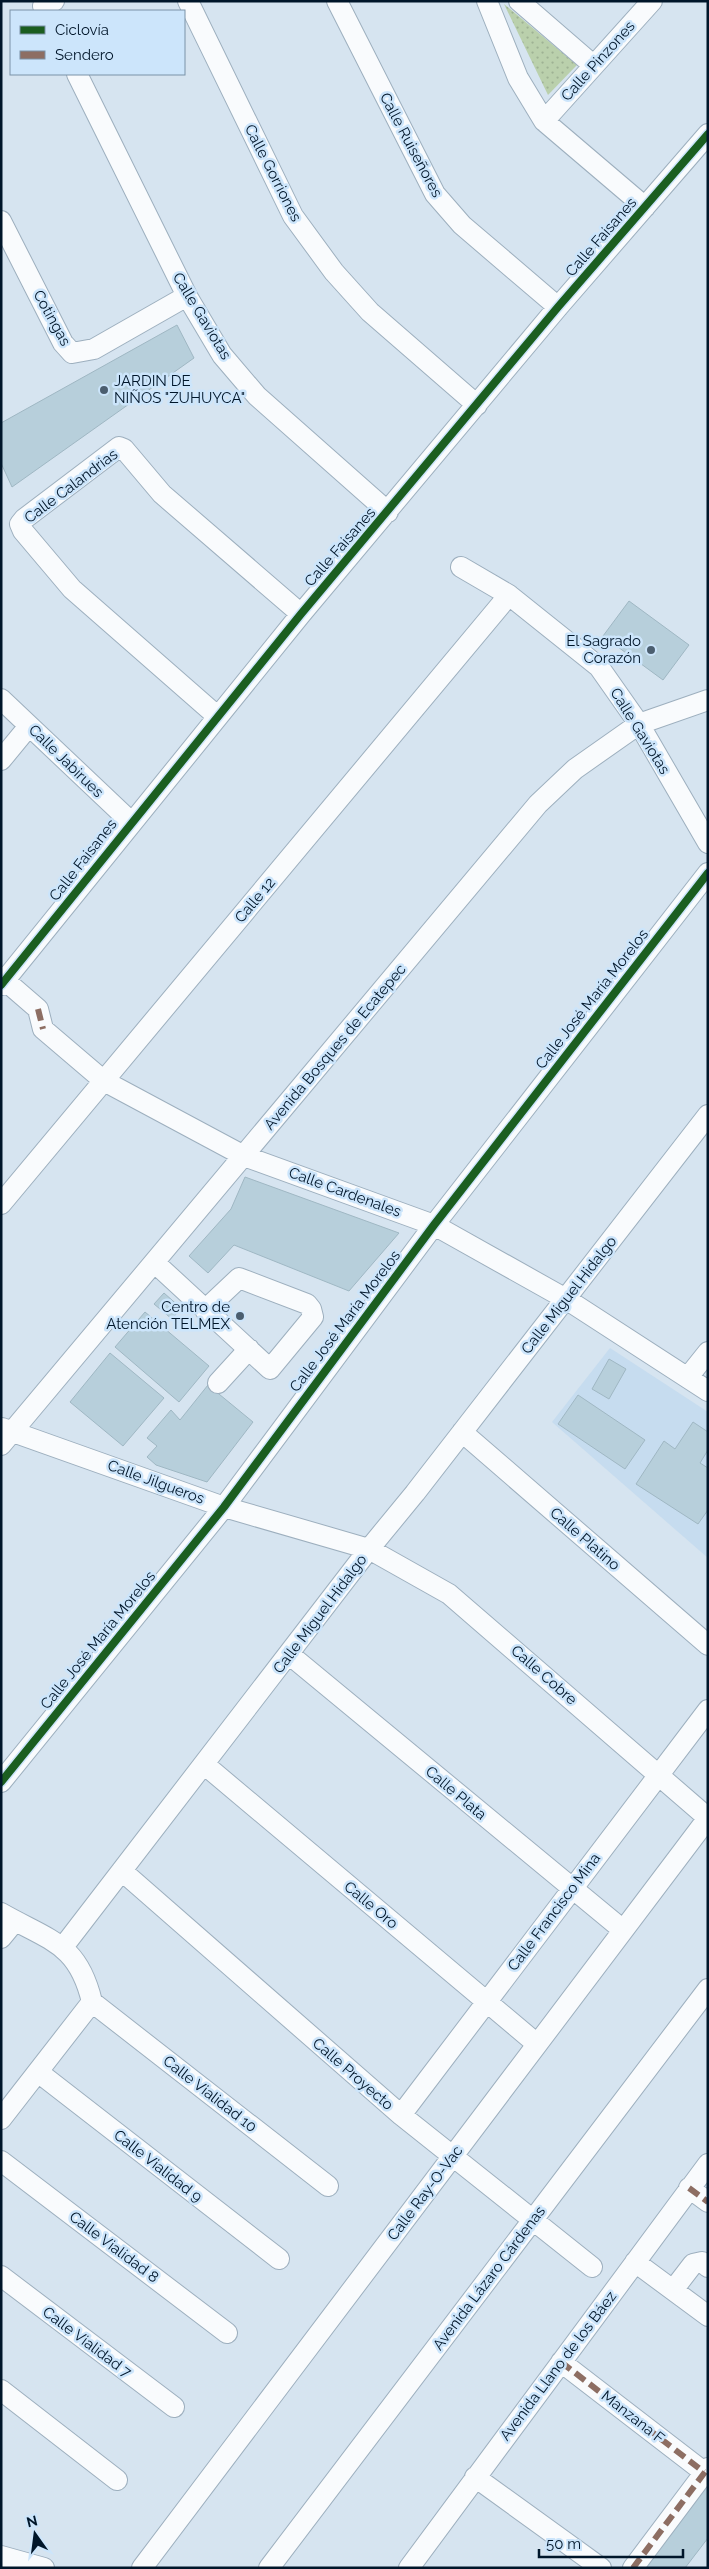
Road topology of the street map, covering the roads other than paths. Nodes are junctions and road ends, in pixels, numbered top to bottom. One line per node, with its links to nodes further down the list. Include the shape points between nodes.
1 (188, 1): 14 (street, Calle Gorriones, via 292,216 334,272 370,312)
2 (337, 1): 13 (street, Calle Ruiseñores, via 435,194 462,224)
3 (487, 1): 8 (street, via 518,78)
4 (519, 1): 6 (street)
5 (652, 1): 6 (street, Calle Pinzones)
6 (593, 65): 8 (street, Calle Pinzones)
7 (77, 75): 12 (street, Calle Gaviotas)
8 (544, 121): 10 (street)
9 (708, 134): 10 (street, Calle Faisanes)
10 (645, 207): 13 (street, Calle Faisanes)
11 (1, 221): 12 (street, Cotingas, via 63,343 72,353 94,349)
12 (187, 296): 15 (street, Calle Gaviotas, via 222,355 256,396)
13 (558, 307): 14 (street, Calle Faisanes)
14 (477, 405): 15 (street, Calle Faisanes)
15 (388, 512): 18 (street, Calle Faisanes)
16 (461, 567): 17 (street, Calle Gaviotas)
17 (509, 596): 22 (street, Calle Gaviotas, via 599,667); 29 (street, Calle 12)
18 (301, 614): 21 (street, Calle Faisanes); 21 (street, Calle Calandrias, via 162,494 119,447 20,524 22,531 72,589)
19 (1, 699): 23 (street, Calle Jabirues)
20 (708, 700): 22 (street, Avenida Bosques de Ecatepec)
21 (217, 716): 25 (street, Calle Faisanes)
22 (639, 724): 26 (street, Calle Gaviotas); 31 (street, Avenida Bosques de Ecatepec, via 575,769 538,804)
23 (29, 726): 24 (street); 25 (street, Calle Jabirues)
24 (1, 760)
25 (130, 822): 28 (street, Calle Faisanes)
26 (708, 843)
27 (708, 873): 33 (street, Calle José María Morelos)
28 (3, 981): 29 (street, Calle Cardenales, via 38,1009 43,1029)
29 (104, 1081): 31 (street, Calle Cardenales); 32 (street, Calle 12)
30 (708, 1115): 35 (street, Calle Miguel Hidalgo)
31 (244, 1156): 33 (street, Calle Cardenales); 34 (street, Avenida Bosques de Ecatepec)
32 (1, 1204)
33 (434, 1225): 35 (street, Calle Cardenales); 44 (street, Calle José María Morelos)
34 (155, 1263): 36 (street); 43 (street, Avenida Bosques de Ecatepec)
35 (566, 1299): 39 (street, Calle Cardenales); 42 (street, Calle Miguel Hidalgo)
36 (205, 1310): 37 (street); 37 (street, via 239,1278 307,1304 311,1309 313,1317 270,1369)
37 (248, 1349): 40 (street)
38 (708, 1352): 39 (street)
39 (688, 1377): 41 (street, Calle Cardenales)
40 (218, 1383)
41 (708, 1391)
42 (462, 1432): 45 (street, Calle Miguel Hidalgo); 46 (street, Calle Platino)
43 (5, 1435): 44 (street, Calle Jilgueros)
44 (224, 1506): 45 (street, Calle Jilgueros); 51 (street, Calle José María Morelos)
45 (369, 1549): 47 (street, Calle Miguel Hidalgo); 50 (street, Calle Cobre, via 450,1594)
46 (708, 1646)
47 (290, 1655): 49 (street, Calle Miguel Hidalgo); 54 (street, Calle Plata)
48 (708, 1710): 50 (street, Calle Francisco Mina)
49 (205, 1765): 53 (street, Calle Miguel Hidalgo); 61 (street, Calle Oro)
50 (659, 1774): 52 (street, Calle Cobre); 54 (street, Calle Francisco Mina)
51 (1, 1782)
52 (708, 1818): 56 (street, Calle Ray-O-Vac)
53 (122, 1872): 58 (street, Calle Miguel Hidalgo); 64 (street, Calle Proyecto)
54 (572, 1889): 56 (street, Calle Plata); 61 (street, Calle Francisco Mina)
55 (8, 1917): 57 (street); 58 (street)
56 (623, 1930): 62 (street, Calle Ray-O-Vac)
57 (1, 1938)
58 (63, 1947): 60 (street, via 86,1978)
59 (708, 1989): 72 (street, Avenida Lázaro Cárdenas)
60 (92, 2002): 63 (street); 69 (street, Calle Vialidad 10)
61 (486, 2002): 62 (street, Calle Oro); 64 (street, Calle Francisco Mina)
62 (537, 2044): 66 (street, Calle Ray-O-Vac)
63 (38, 2072): 65 (street); 73 (street, Calle Vialidad 9)
64 (400, 2115): 66 (street, Calle Proyecto)
65 (1, 2119)
66 (452, 2157): 72 (street, Calle Proyecto); 89 (street, Calle Ray-O-Vac)
67 (1, 2161): 80 (street, Calle Vialidad 8)
68 (708, 2164): 70 (street, Avenida Llano de los Báez)
69 (328, 2186)
70 (689, 2188): 71 (street); 74 (street, Avenida Llano de los Báez)
71 (708, 2202)
72 (533, 2220): 75 (street, Calle Proyecto); 90 (street, Avenida Lázaro Cárdenas)
73 (279, 2259)
74 (635, 2262): 78 (street); 81 (street, Avenida Llano de los Báez)
75 (592, 2267)
76 (708, 2267): 78 (street, via 702,2262 693,2264)
77 (1, 2276): 83 (street, Calle Vialidad 7)
78 (673, 2290): 79 (street)
79 (708, 2316)
80 (227, 2333)
81 (561, 2362): 84 (street, Manzana F); 85 (street, Avenida Llano de los Báez)
82 (1, 2390): 86 (street)
83 (174, 2407)
84 (706, 2470): 93 (street)
85 (475, 2478): 91 (street, Avenida Llano de los Báez); 92 (street)
86 (116, 2480)
87 (1, 2556): 88 (street)
88 (44, 2568)
89 (142, 2568)
90 (269, 2568)
91 (409, 2568)
92 (601, 2568)
93 (632, 2568)

